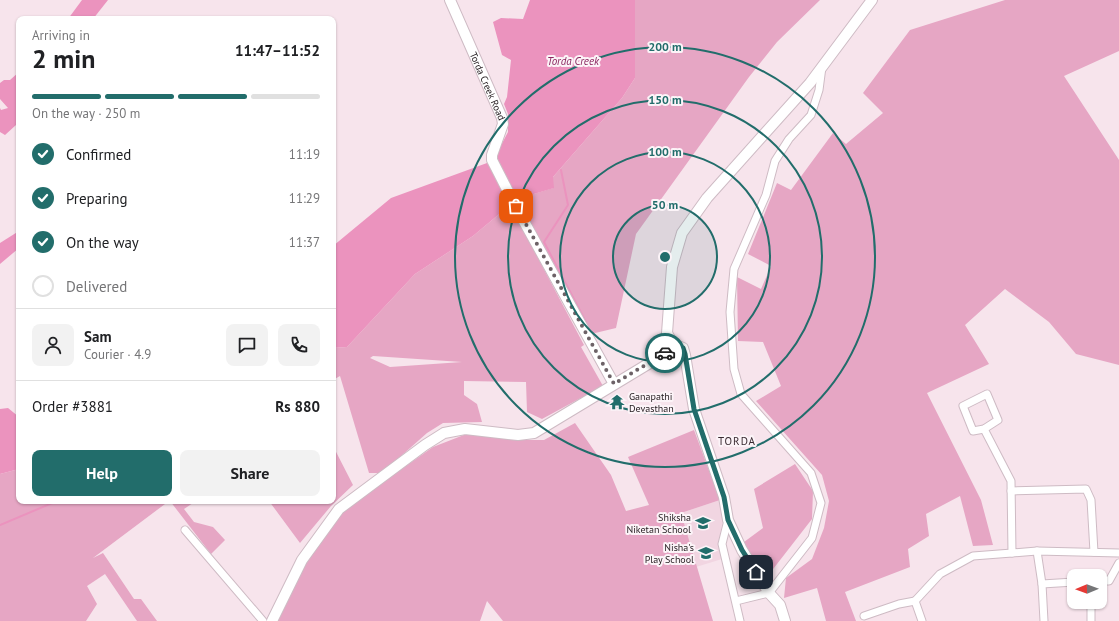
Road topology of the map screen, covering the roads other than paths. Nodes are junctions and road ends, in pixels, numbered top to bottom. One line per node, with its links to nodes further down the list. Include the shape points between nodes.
1 (450, 0): 5 (street, Torda Creek Road, via 502,118 503,124 492,160)
2 (872, 0): 3 (street)
3 (822, 67): 4 (street, via 707,198 682,233 672,267 668,333); 18 (street, via 819,90 811,115 788,139 775,161 766,195 734,269 730,312 734,369 741,394 811,472 821,502 812,538)
4 (673, 344): 5 (street, via 663,355); 8 (street, via 683,348 685,354 694,409 724,497)
5 (614, 384): 24 (street, via 534,433 518,435 465,429 444,433 425,445 339,509 302,560)
6 (984, 429): 6 (street, via 973,431 963,406 987,394 998,420); 7 (street, via 1010,481)
7 (1011, 491): 11 (street, via 1086,489 1091,500); 13 (street)
8 (728, 520): 18 (street, via 742,550); 20 (street, via 722,544)
9 (185, 530): 23 (street)
10 (1037, 552): 11 (street); 13 (street); 17 (street)
11 (1094, 552): 12 (street)
12 (1119, 553)
13 (1012, 554): 19 (street, via 973,556 940,574)
14 (1119, 563): 15 (street)
15 (1107, 581)
16 (1067, 582): 17 (street)
17 (1042, 584): 28 (street)
18 (769, 593): 20 (street); 26 (street, via 780,605)
19 (915, 601): 22 (street); 27 (street)
20 (736, 602): 25 (street)
21 (1091, 609): 29 (street)
22 (864, 616)
23 (263, 621)
24 (272, 621)
25 (740, 621)
26 (785, 621)
27 (922, 621)
28 (1044, 621)
29 (1091, 621)

